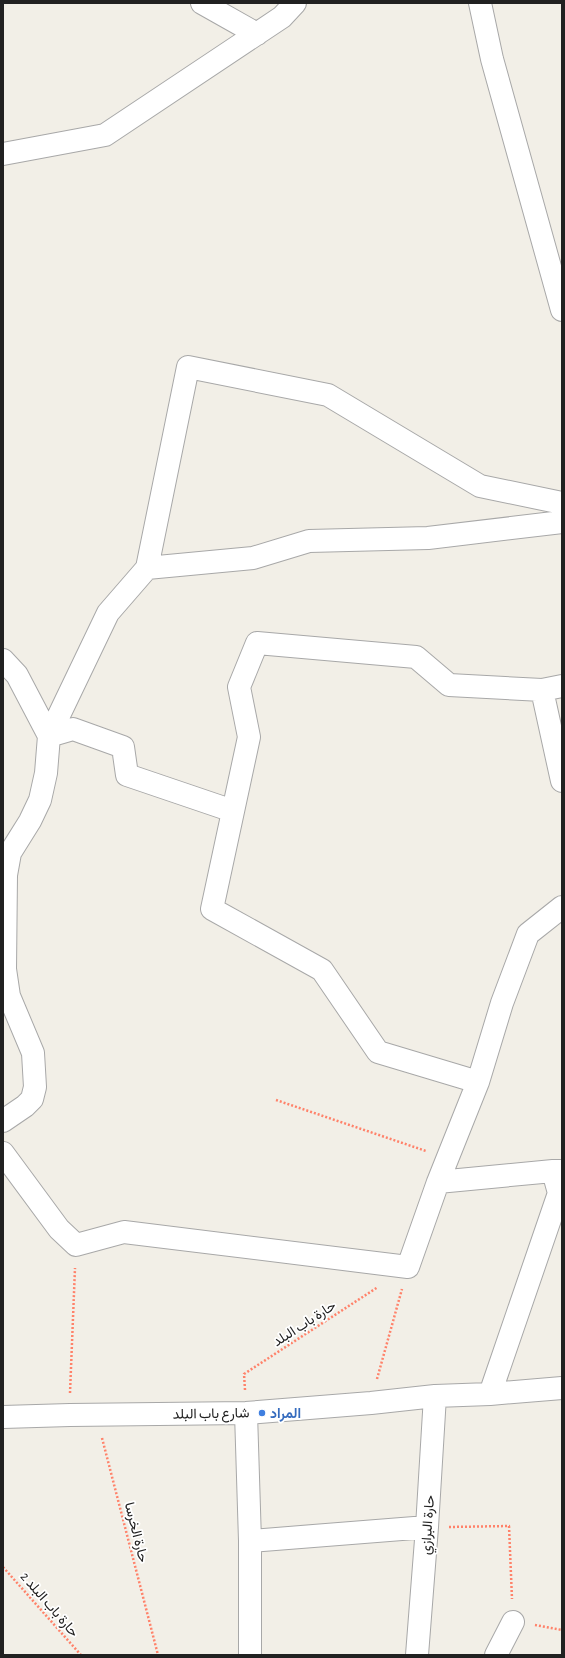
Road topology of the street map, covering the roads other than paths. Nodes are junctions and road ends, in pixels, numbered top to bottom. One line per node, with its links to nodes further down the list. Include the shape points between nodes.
1 (202, 3): 4 (street)
2 (295, 3): 4 (street, via 282,17)
3 (480, 3): 6 (street, via 492,59)
4 (257, 34): 5 (street, via 105,134)
5 (3, 154)
6 (562, 310)
7 (562, 503): 9 (street, via 480,486 328,395 188,367)
8 (562, 522): 9 (street, via 428,538 309,541 253,558)
9 (147, 568): 12 (street, via 108,613)
10 (3, 660): 12 (street, via 17,675)
11 (552, 688): 13 (street); 14 (street, via 450,685 416,657 257,643 239,687 250,737)
12 (49, 736): 14 (street, via 73,729 123,747 127,775); 17 (street, via 46,773 40,800 10,852 6,875 5,969 9,996 33,1053 35,1087 32,1099)
13 (562, 781)
14 (233, 811): 16 (street, via 212,909 322,970 378,1052)
15 (562, 907): 16 (street, via 528,934 502,1003)
16 (478, 1082): 20 (street)
17 (3, 1121)
18 (3, 1153): 20 (street, via 60,1229 76,1246 124,1232 408,1267)
19 (558, 1171): 20 (street); 22 (street, via 559,1193)
20 (438, 1182)
21 (562, 1388): 22 (street, شارع باب البلد)
22 (490, 1394): 23 (street, شارع باب البلد)
23 (435, 1396): 24 (street, شارع باب البلد); 26 (street, حارة البرازي)
24 (246, 1413): 25 (street, شارع باب البلد, via 96,1414); 27 (street)
25 (3, 1418)
26 (427, 1527): 27 (street); 30 (street, حارة البرازي)
27 (250, 1541): 29 (street)
28 (513, 1622): 31 (street)
29 (250, 1655)
30 (417, 1655)
31 (496, 1655)

